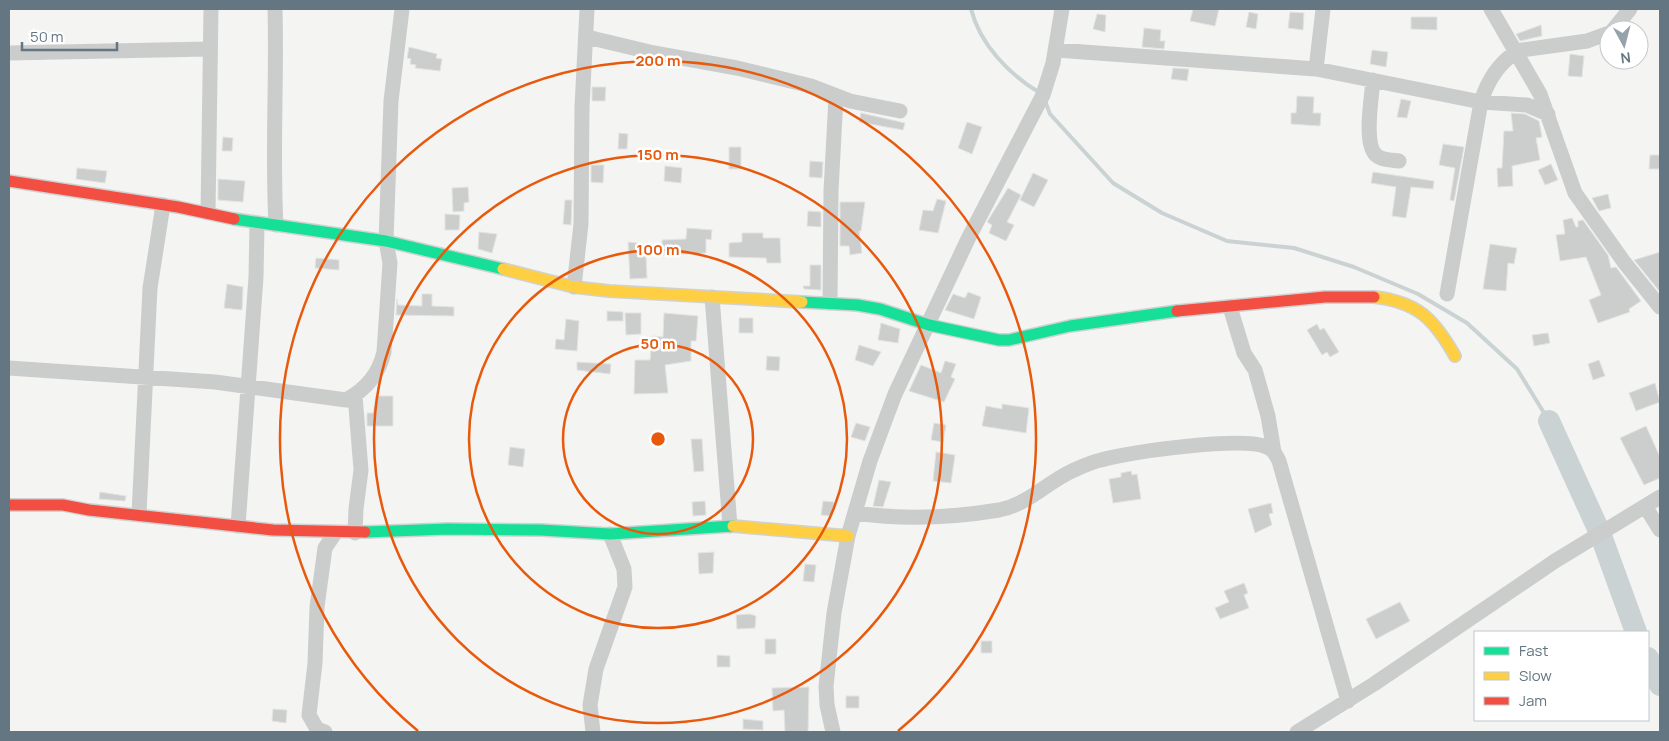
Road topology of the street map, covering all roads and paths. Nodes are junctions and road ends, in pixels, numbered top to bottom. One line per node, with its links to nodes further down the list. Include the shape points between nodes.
1 (211, 9): 12 (street)
2 (275, 9): 27 (street)
3 (402, 9): 28 (street, via 391,102)
4 (586, 9): 10 (street)
5 (1062, 9): 13 (street)
6 (1323, 9): 16 (street)
7 (1491, 9): 14 (street)
8 (1630, 9): 9 (street)
9 (1621, 20)
10 (587, 37): 18 (street, via 737,68 811,86); 29 (street, via 580,224)
11 (1599, 37): 14 (street)
12 (209, 49): 15 (street); 25 (street)
13 (1056, 50): 16 (street); 35 (street, via 1043,95 968,239)
14 (1516, 52): 19 (street, via 1500,65); 21 (street)
15 (9, 53)
16 (1316, 69): 17 (street)
17 (1373, 80): 19 (street); 22 (street, via 1369,122 1372,148 1380,158)
18 (836, 97): 20 (street); 32 (street, via 830,191)
19 (1480, 102): 21 (street, via 1527,105); 30 (street)
20 (900, 111)
21 (1548, 114): 34 (street, via 1575,193)
22 (1399, 161)
23 (9, 181): 24 (street)
24 (163, 205): 25 (street); 38 (street, via 152,272)
25 (208, 212): 26 (street)
26 (257, 224): 27 (street); 39 (street)
27 (276, 225): 28 (street)
28 (386, 241): 29 (street); 40 (street, via 390,263 383,357 370,381)
29 (574, 287): 31 (street)
30 (1447, 294)
31 (712, 297): 32 (street); 48 (street)
32 (830, 304): 35 (street, via 880,309)
33 (1230, 307): 35 (street, via 1083,323 1009,340); 36 (street, via 1324,298 1394,300 1425,313 1435,322); 41 (street, via 1244,353 1255,370)
34 (1660, 307)
35 (928, 326): 45 (street, via 896,394 870,461)
36 (1455, 356)
37 (9, 368): 38 (street)
38 (144, 376): 39 (street); 46 (street)
39 (247, 387): 40 (street, via 346,400); 47 (street)
40 (355, 395): 51 (street, via 361,470)
41 (1274, 452): 45 (street, via 1246,444 1154,450 1100,460 1071,472 1019,505 999,510 919,519); 54 (street)
42 (1660, 497): 44 (street)
43 (9, 505): 46 (street, via 63,505)
44 (1645, 506): 49 (street); 54 (street, via 1555,561)
45 (855, 513): 53 (street)
46 (139, 514): 47 (street)
47 (238, 526): 50 (street)
48 (730, 526): 52 (street); 53 (street)
49 (1660, 530)
50 (335, 533): 51 (street); 55 (street, via 325,548 320,572 309,715)
51 (356, 533): 52 (street, via 448,529)
52 (610, 534): 57 (street, via 624,568 625,587 596,669 590,705)
53 (848, 536): 58 (street, via 826,670 827,705)
54 (1348, 701): 59 (street)
55 (311, 728): 56 (street)
56 (325, 732)
57 (593, 732)
58 (833, 732)
59 (1297, 732)

